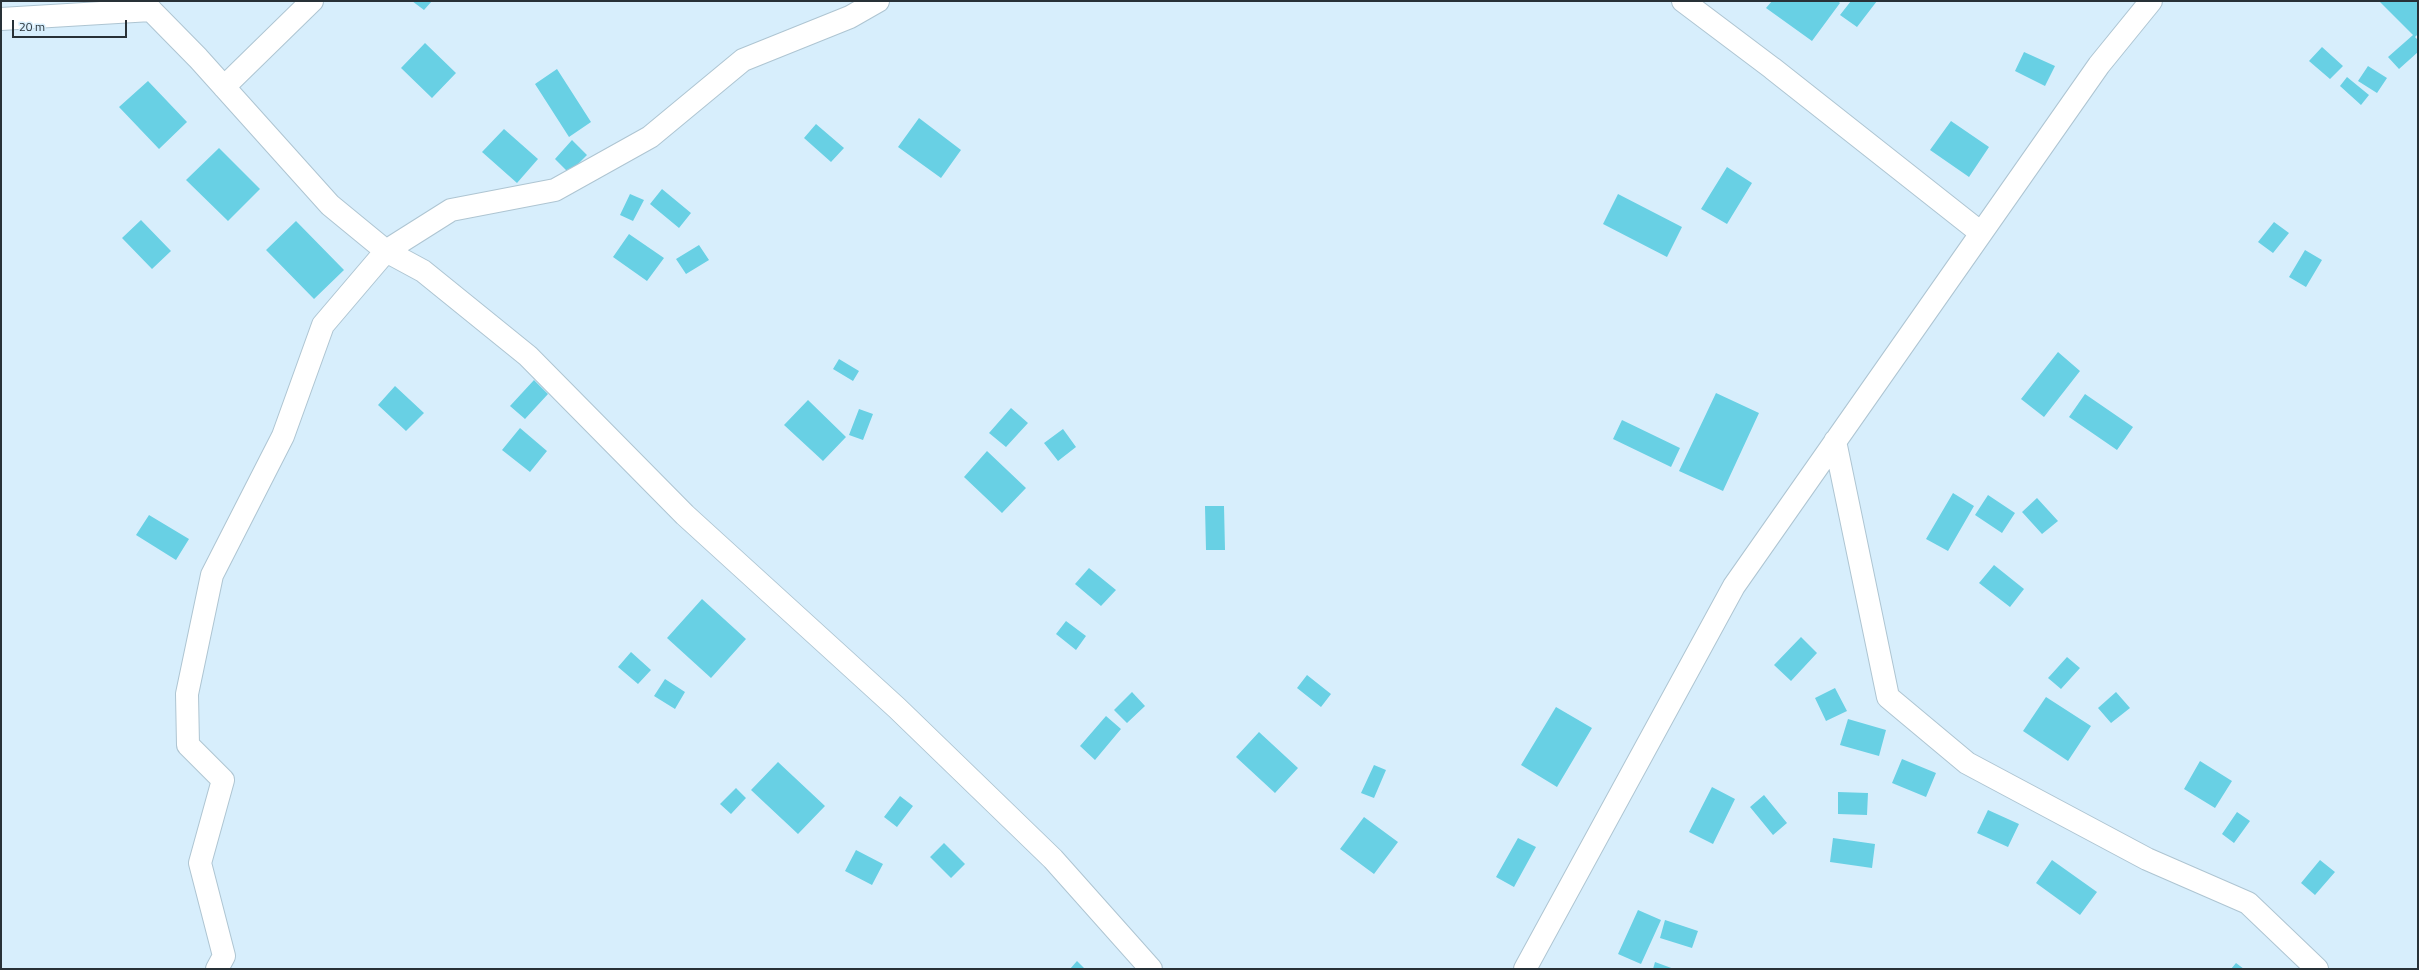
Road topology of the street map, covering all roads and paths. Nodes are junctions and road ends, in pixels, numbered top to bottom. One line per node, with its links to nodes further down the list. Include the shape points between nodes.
1 (312, 1): 7 (street)
2 (878, 1): 9 (street, via 850,17 743,60 650,137 555,190 451,210)
3 (1683, 1): 8 (street)
4 (2151, 1): 8 (street, via 2099,65)
5 (146, 6): 6 (street); 7 (street)
6 (1, 19)
7 (224, 87): 9 (street, via 330,205)
8 (1980, 233): 10 (street)
9 (386, 251): 11 (street, via 323,325 283,436 212,575 187,694 188,745 223,780 200,863 224,956); 12 (street, via 423,271 528,356 686,515 897,708 1054,859)
10 (1835, 441): 13 (street, via 1734,586); 14 (street, via 1888,697 1967,763 2146,859 2248,903)
11 (217, 969)
12 (1151, 969)
13 (1525, 969)
14 (2317, 969)

